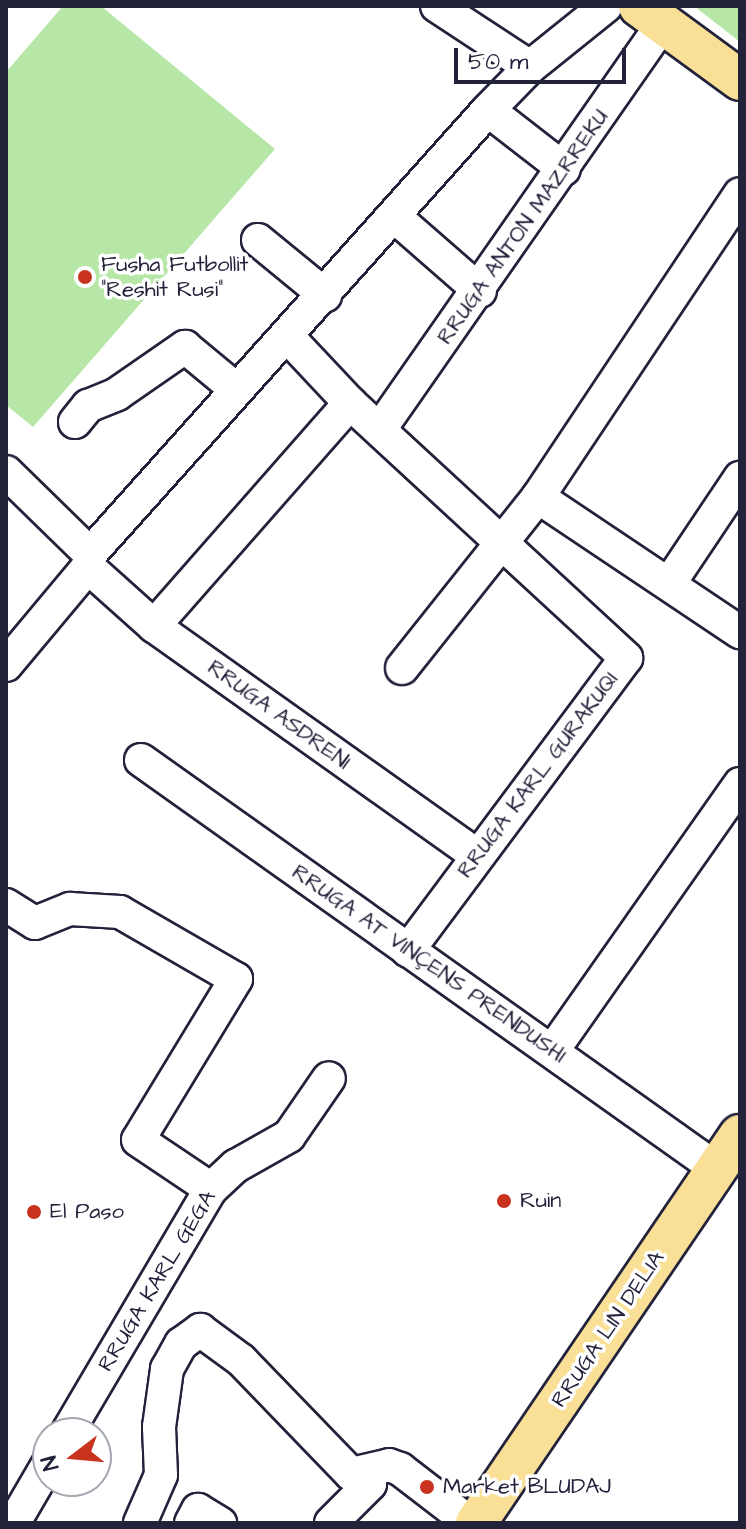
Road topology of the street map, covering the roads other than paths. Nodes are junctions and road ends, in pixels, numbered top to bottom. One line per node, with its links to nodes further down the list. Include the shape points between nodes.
1 (437, 6): 4 (street)
2 (606, 6): 4 (street)
3 (651, 15): 5 (main road); 7 (street, RRUGA ANTON MAZRREKU)
4 (530, 67): 6 (street)
5 (740, 80)
6 (488, 110): 7 (street); 9 (street)
7 (564, 169): 11 (street, RRUGA ANTON MAZRREKU)
8 (740, 194): 20 (street)
9 (394, 216): 11 (street); 12 (street)
10 (258, 240): 12 (street)
11 (480, 291): 17 (street, RRUGA ANTON MAZRREKU)
12 (325, 295): 13 (street)
13 (288, 337): 14 (street); 15 (street, RRUGA KARL GURAKUQI)
14 (237, 390): 16 (street, via 185,347 117,394 88,406); 22 (street)
15 (350, 403): 17 (street, RRUGA KARL GURAKUQI); 24 (street)
16 (75, 422)
17 (380, 429): 21 (street, RRUGA KARL GURAKUQI)
18 (6, 472): 22 (street, RRUGA ASDRENI)
19 (740, 478): 23 (street)
20 (538, 497): 21 (street); 23 (street)
21 (504, 544): 27 (street); 30 (street, RRUGA KARL GURAKUQI, via 626,658)
22 (89, 560): 24 (street, RRUGA ASDRENI); 26 (street)
23 (669, 584): 25 (street)
24 (154, 626): 30 (street, RRUGA ASDRENI)
25 (740, 632)
26 (6, 665)
27 (402, 668)
28 (141, 760): 32 (street, RRUGA AT VINÇENS PRENDUSHI)
29 (740, 784): 33 (street)
30 (476, 855): 32 (street, RRUGA KARL GURAKUQI)
31 (6, 905): 37 (street, via 35,923 70,909 120,912 236,979 138,1140)
32 (408, 951): 33 (street, RRUGA AT VINÇENS PRENDUSHI)
33 (553, 1050): 36 (street, RRUGA AT VINÇENS PRENDUSHI)
34 (329, 1078): 37 (street, RRUGA KARL GEGA, via 289,1136 236,1166)
35 (740, 1135): 36 (main road, RRUGA LIN DELIA)
36 (717, 1169): 46 (main road, RRUGA LIN DELIA)
37 (211, 1189): 38 (street, RRUGA KARL GEGA)
38 (76, 1417)
39 (370, 1471): 42 (street, via 351,1474 241,1360 200,1330 181,1344 167,1369 159,1427 161,1475); 45 (street, via 370,1484); 46 (street, via 389,1465 400,1469)
40 (32, 1490): 41 (street)
41 (15, 1518)
42 (140, 1523)
43 (191, 1523): 44 (street, via 198,1510)
44 (220, 1523)
45 (331, 1523)
46 (473, 1523)

